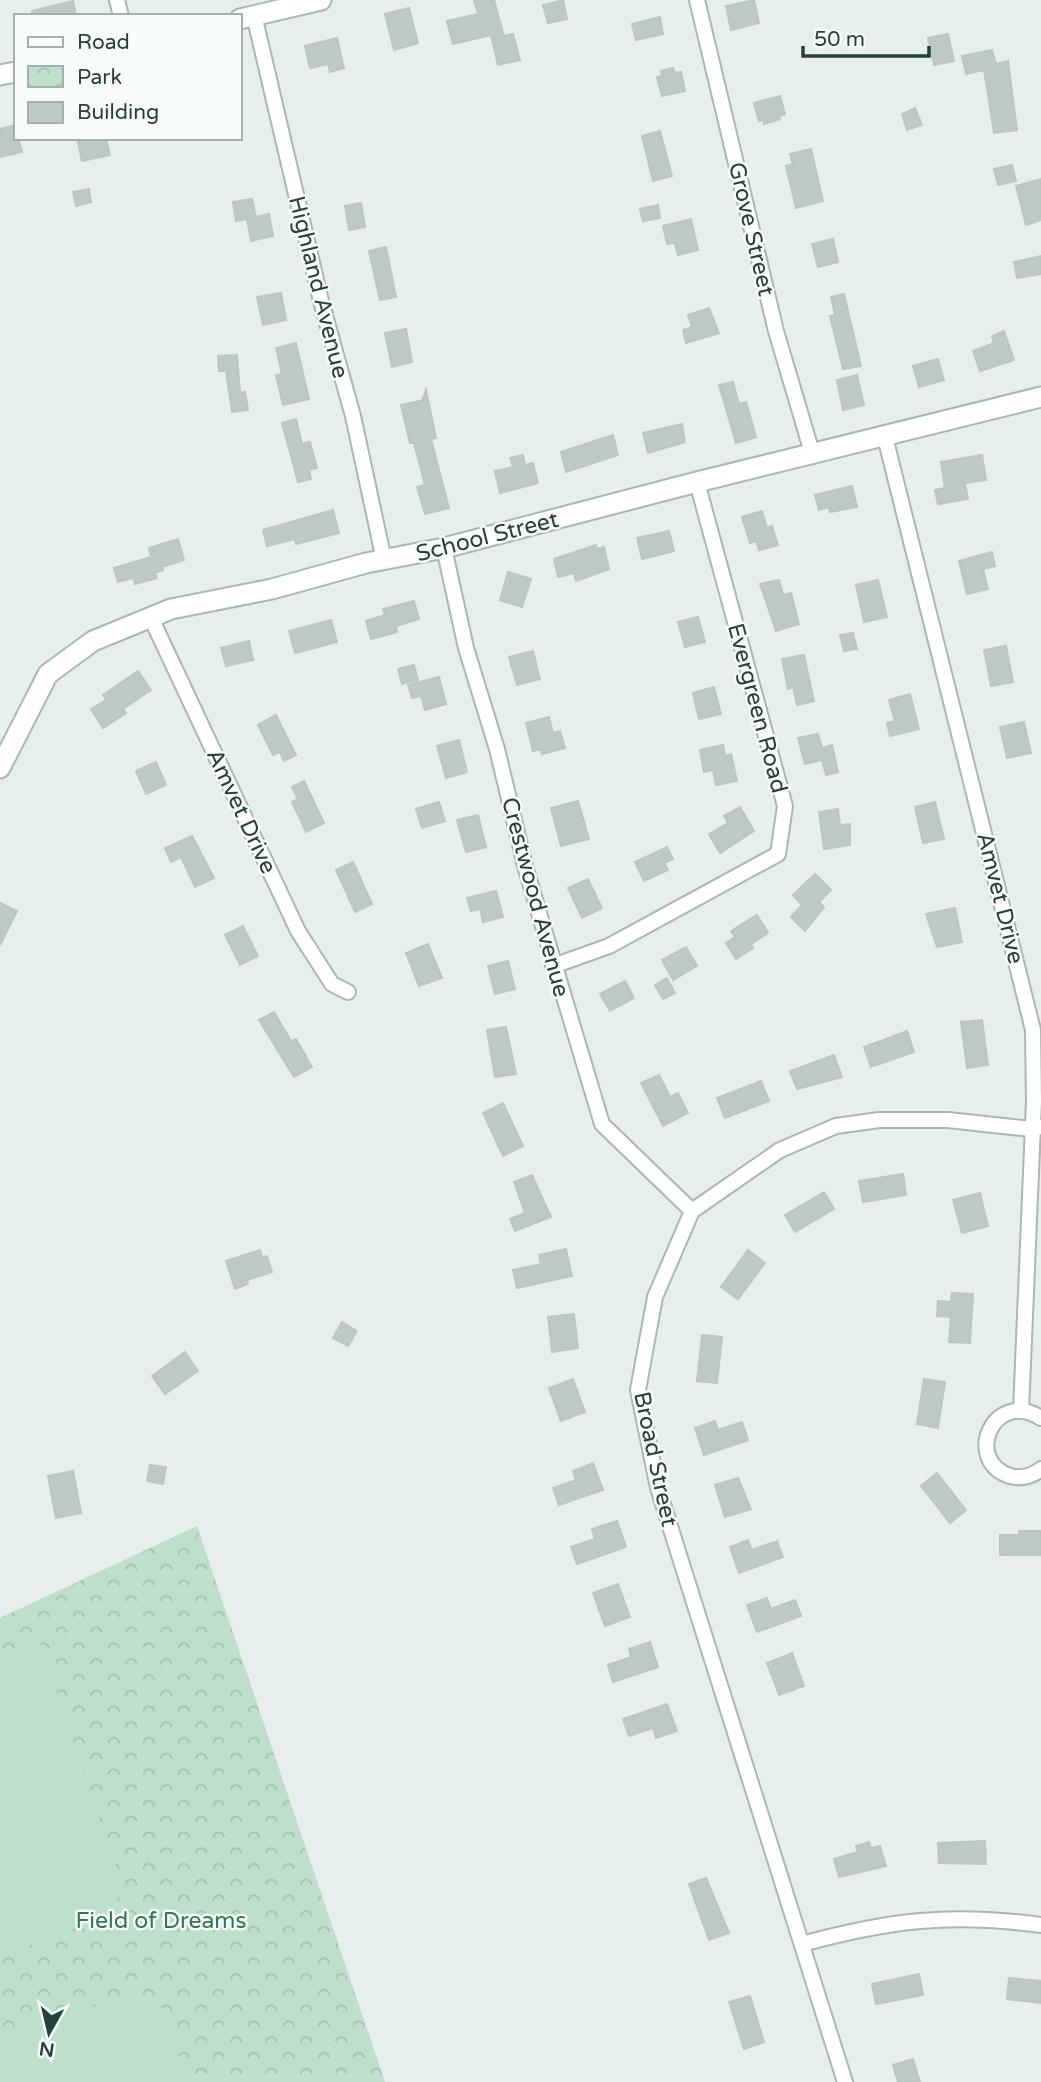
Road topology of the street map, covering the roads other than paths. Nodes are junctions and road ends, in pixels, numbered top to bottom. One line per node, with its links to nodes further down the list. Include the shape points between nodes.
1 (318, 0): 3 (street)
2 (697, 0): 6 (street, Grove Street, via 775,331)
3 (247, 17): 9 (street, Highland Avenue, via 353,416)
4 (1041, 397): 5 (street, School Street)
5 (886, 437): 6 (street, School Street); 14 (street, Amvet Drive, via 1033,1030)
6 (813, 456): 7 (street, School Street)
7 (697, 482): 8 (street, School Street); 12 (street, Evergreen Road, via 785,806 778,854 609,946)
8 (444, 548): 9 (street, School Street); 12 (street, Crestwood Avenue, via 466,648)
9 (384, 560): 10 (street, School Street, via 171,609)
10 (151, 618): 11 (street, School Street, via 93,641 48,674); 13 (street, Amvet Drive, via 298,931 332,984)
11 (0, 768)
12 (553, 966): 15 (street, Crestwood Avenue, via 602,1124)
13 (348, 992)
14 (1036, 1128): 15 (street, via 948,1120 879,1120 836,1126 780,1150); 16 (street, Amvet Drive)
15 (692, 1211): 20 (street, Broad Street, via 655,1297 638,1390 658,1488)
16 (1021, 1411): 17 (street); 18 (street, via 993,1423 987,1452 1006,1475 1027,1476)
17 (1041, 1419)
18 (1041, 1469)
19 (1041, 1925): 20 (street, via 921,1919)
20 (802, 1944): 21 (street, Broad Street)
21 (845, 2082)

